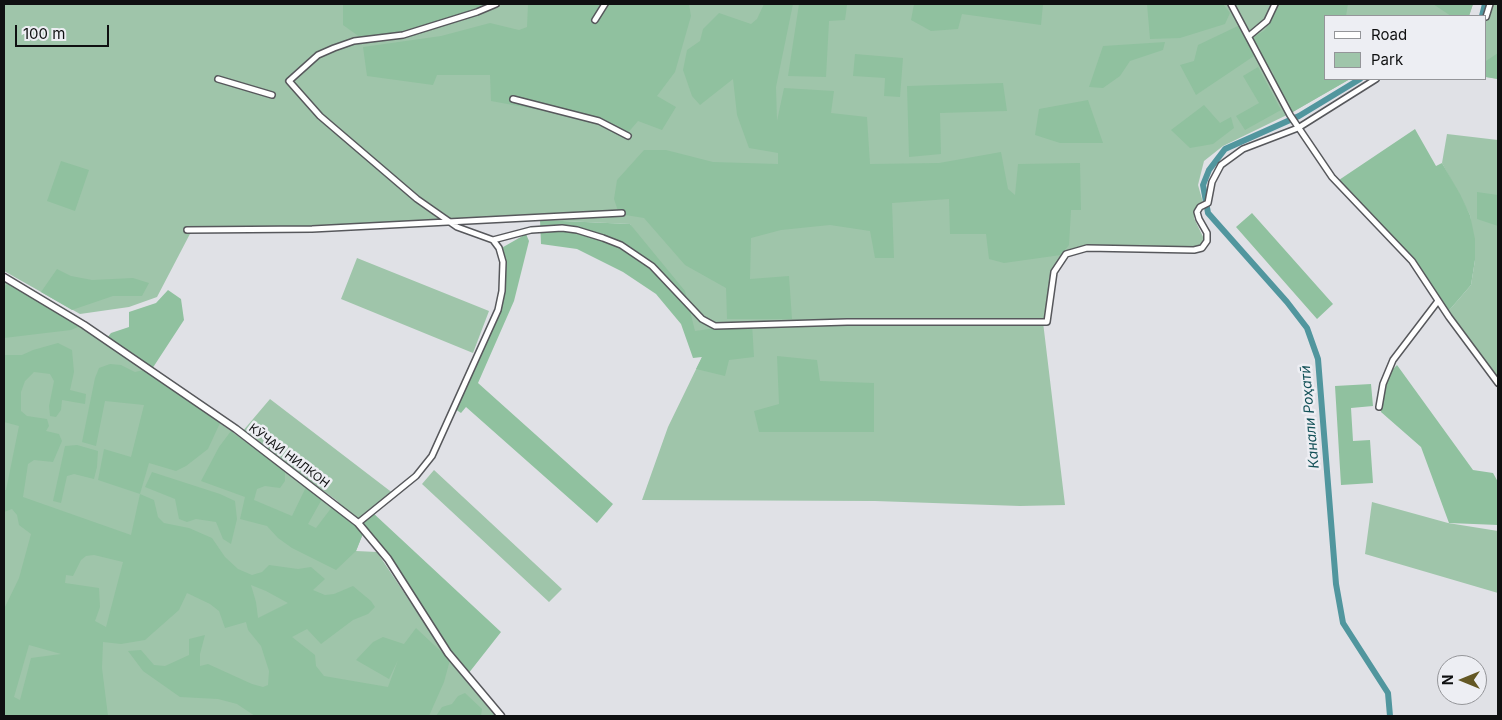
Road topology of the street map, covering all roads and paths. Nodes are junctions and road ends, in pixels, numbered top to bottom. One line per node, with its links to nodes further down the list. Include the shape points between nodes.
1 (496, 4): 14 (street, via 403,35 334,48 318,55 289,81 320,116)
2 (605, 4): 5 (street)
3 (1231, 4): 6 (street)
4 (1275, 4): 6 (street, via 1267,21)
5 (595, 20)
6 (1249, 36): 11 (street)
7 (218, 79): 9 (street)
8 (1374, 80): 11 (street)
9 (272, 95)
10 (513, 99): 12 (street, via 599,121)
11 (1298, 127): 16 (street, via 1244,149 1221,165 1212,182 1207,204 1200,207 1198,217 1207,237 1199,249 1087,248 1066,254 1054,272 1047,322 820,322 716,326 702,319 652,266 621,245 603,238 562,228 531,230); 18 (street, via 1338,184 1412,261)
12 (628, 136)
13 (622, 213): 14 (street)
14 (448, 221): 15 (street); 16 (street)
15 (187, 230)
16 (493, 240): 21 (street, via 499,248 504,270 501,301 441,438 420,472)
17 (4, 277): 21 (street, КӮЧАИ НИЛКОН, via 84,325 236,429)
18 (1438, 300): 19 (street); 20 (street, via 1393,360 1383,384)
19 (1498, 383)
20 (1379, 407)
21 (358, 523): 22 (street, КӮЧАИ НИЛКОН, via 388,558 448,653)
22 (501, 716)

